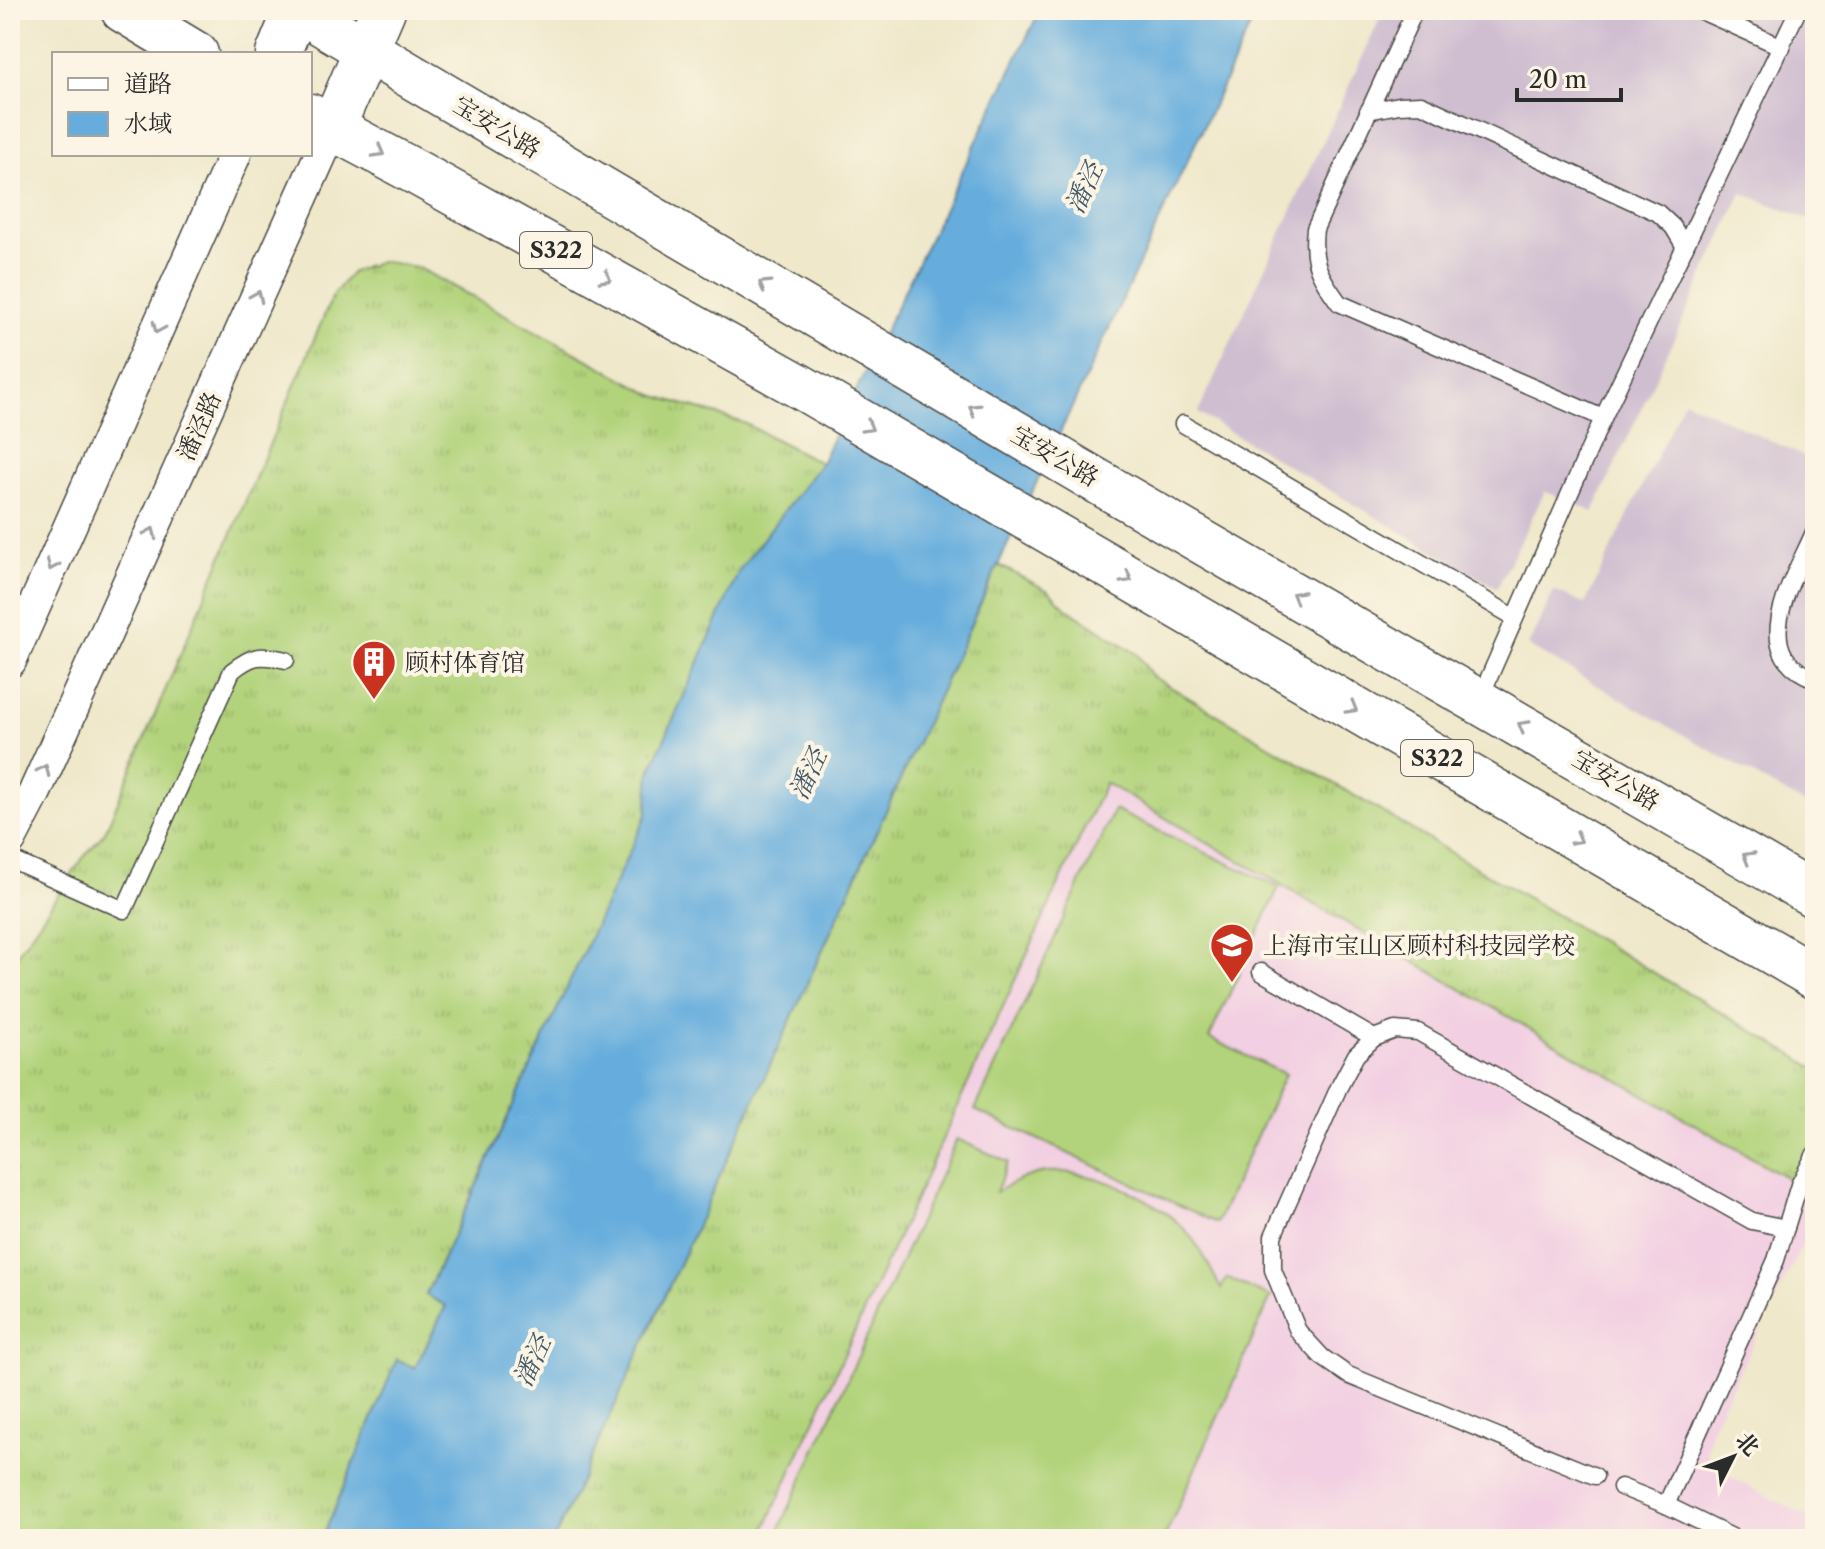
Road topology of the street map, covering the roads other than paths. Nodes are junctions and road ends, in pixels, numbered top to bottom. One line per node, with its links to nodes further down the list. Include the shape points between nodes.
1 (123, 10): 9 (main road)
2 (298, 10): 8 (main road, 宝安公路); 10 (main road)
3 (383, 10): 8 (main road, 潘泾路)
4 (1415, 10): 11 (lane)
5 (1699, 10): 7 (lane)
6 (1798, 10): 7 (lane)
7 (1782, 47): 16 (lane)
8 (366, 49): 12 (main road, 潘泾路); 24 (main road, 宝安公路, one-way to 8)
9 (193, 52)
10 (279, 52)
11 (1368, 111): 16 (lane, via 1421,104 1658,213); 17 (lane, via 1315,229 1312,250 1321,280 1339,303)
12 (322, 121): 13 (street, 潘泾路, one-way to 12); 29 (main road, S322, one-way to 29, via 801,387)
13 (312, 144)
14 (234, 156): 22 (street, one-way to 22)
15 (307, 156): 25 (street, 潘泾路, one-way to 15)
16 (1685, 247): 17 (lane)
17 (1603, 418): 20 (lane)
18 (1183, 424): 20 (lane)
19 (1815, 530): 23 (lane, via 1778,618 1778,647 1798,673)
20 (1514, 617): 24 (lane)
21 (286, 660): 26 (lane, via 248,658 232,671 124,910)
22 (10, 661)
23 (1815, 679)
24 (1479, 700): 27 (main road, 宝安公路, one-way to 24)
25 (10, 840)
26 (10, 859)
27 (1815, 896)
28 (1261, 972): 30 (lane)
29 (1815, 977)
30 (1374, 1038): 32 (lane, via 1395,1030 1418,1032 1752,1221); 33 (lane, via 1356,1055 1339,1087 1273,1236 1273,1270 1298,1331 1348,1375)
31 (1815, 1154): 32 (lane)
32 (1786, 1228): 35 (lane)
33 (1595, 1476)
34 (1621, 1487): 35 (lane)
35 (1666, 1505): 36 (lane)
36 (1736, 1539)

